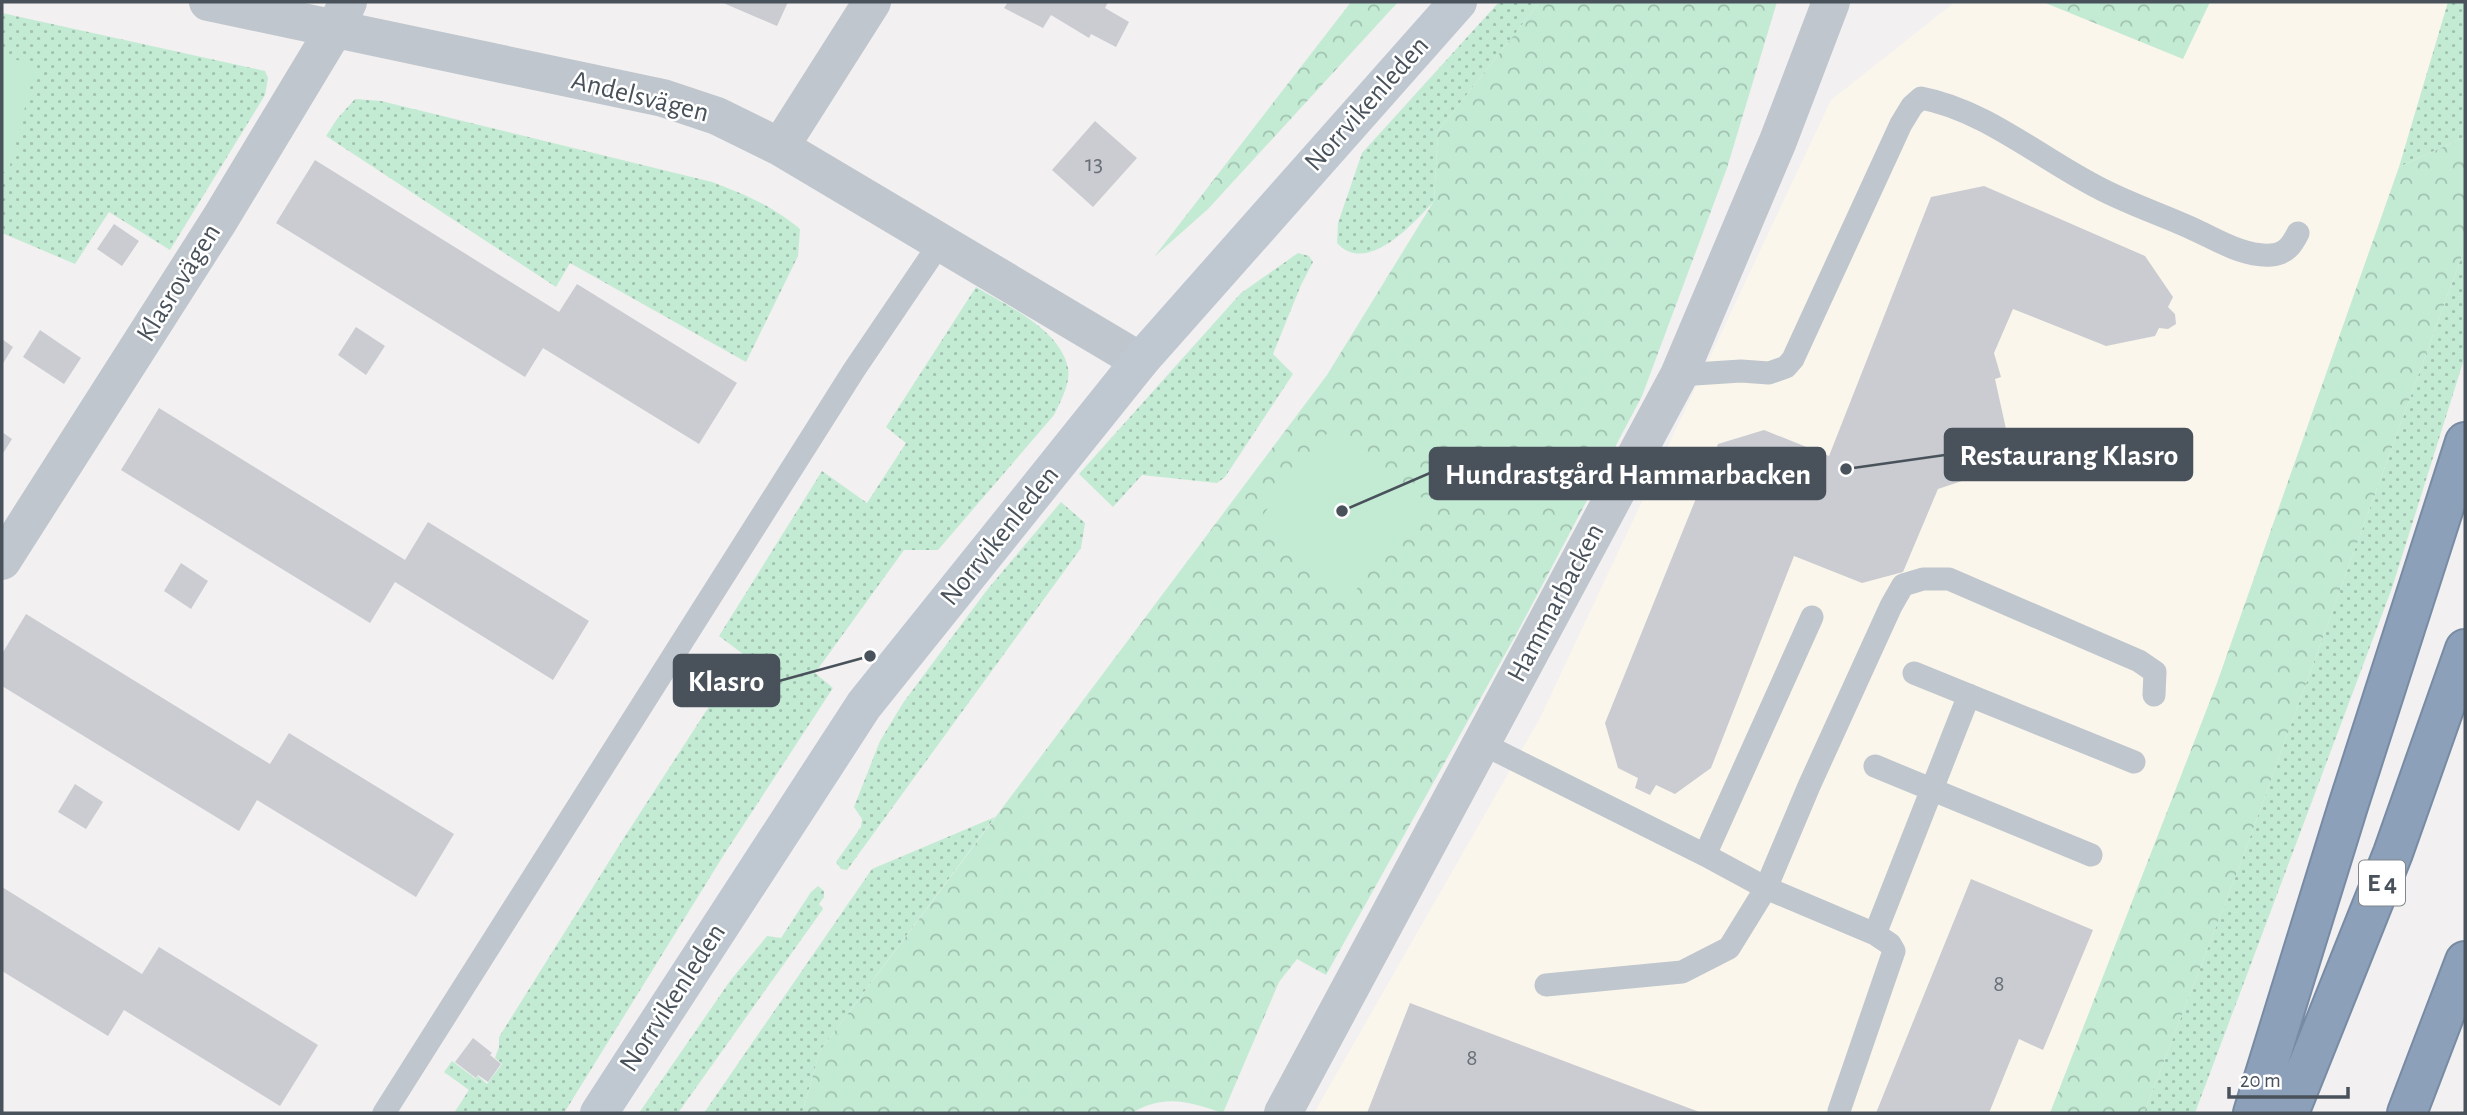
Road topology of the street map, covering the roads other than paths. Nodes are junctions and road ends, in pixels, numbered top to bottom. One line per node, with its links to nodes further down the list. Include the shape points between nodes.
1 (208, 2): 5 (street, Andelsvägen)
2 (872, 2): 6 (street)
3 (1458, 2): 9 (main road, Norrvikenleden)
4 (1831, 2): 10 (street, Hammarbacken, via 1779,141)
5 (341, 16): 6 (street, Andelsvägen, via 663,98 717,116); 12 (street, Klasrovägen, via 220,219)
6 (779, 147): 8 (street, Andelsvägen)
7 (2298, 233): 10 (lane, via 2283,253 2246,253 2097,187 2014,137 1942,102 1921,99 1902,124 1786,367 1769,373)
8 (940, 243): 9 (street, Andelsvägen); 29 (lane, via 854,370)
9 (1140, 361): 30 (main road, Norrvikenleden, via 864,705)
10 (1679, 375): 18 (street, Hammarbacken)
11 (2465, 442): 32 (highway)
12 (2, 561)
13 (1812, 617): 22 (lane)
14 (2465, 649): 33 (highway, E 4, via 2393,853)
15 (1914, 673): 16 (lane)
16 (1969, 695): 19 (lane); 21 (lane)
17 (2154, 695): 24 (lane, via 2155,672 2139,661 1949,579 1903,585)
18 (1481, 743): 22 (lane); 31 (street, Hammarbacken)
19 (2134, 762)
20 (1875, 766): 21 (lane)
21 (1933, 789): 23 (lane); 25 (lane)
22 (1706, 855): 24 (lane)
23 (2091, 855)
24 (1766, 888): 25 (lane); 27 (lane, via 1729,948 1682,972)
25 (1875, 934): 28 (lane, via 1894,951)
26 (2465, 961): 34 (highway)
27 (1546, 985)
28 (1839, 1111)
29 (384, 1113)
30 (599, 1113)
31 (1283, 1113)
32 (2253, 1113)
33 (2289, 1113)
34 (2407, 1113)

